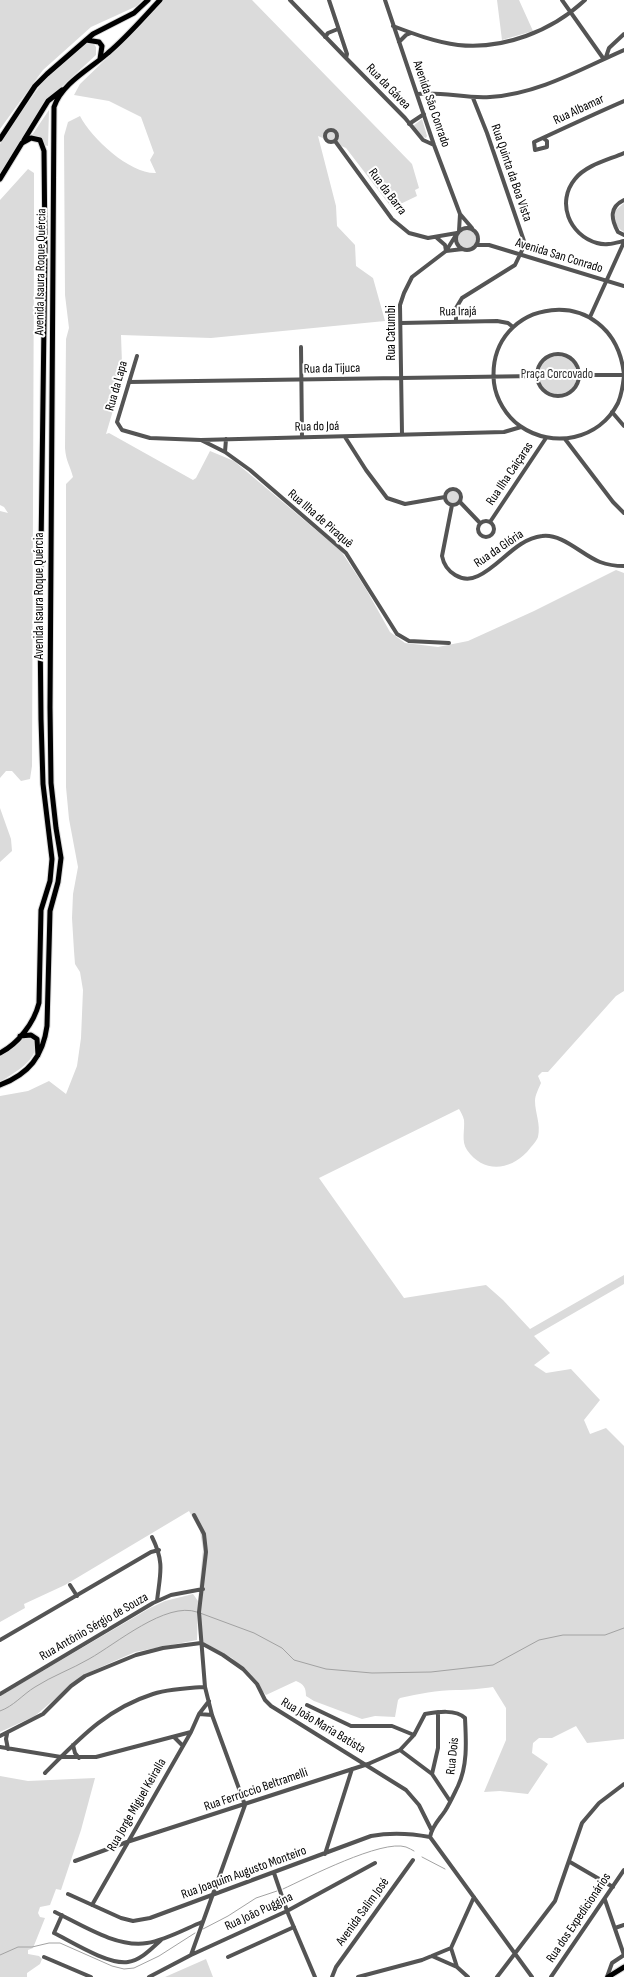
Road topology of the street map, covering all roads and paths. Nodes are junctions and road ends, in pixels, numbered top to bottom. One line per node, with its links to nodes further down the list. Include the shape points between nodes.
1 (148, 0): 14 (main road, via 134,13 92,34)
2 (160, 0): 19 (main road, Avenida Isaura Roque Quércia)
3 (290, 0): 13 (street, Rua da Gávea)
4 (329, 0): 10 (street)
5 (385, 0): 9 (street, Avenida São Conrado)
6 (562, 0): 8 (street)
7 (585, 0): 8 (street)
8 (571, 12): 11 (street, via 537,31 508,42 459,45); 18 (street)
9 (393, 26): 11 (street); 15 (street, Avenida São Conrado)
10 (338, 29): 13 (street); 17 (street, via 347,54)
11 (411, 33): 15 (street)
12 (624, 34): 18 (street, via 609,48)
13 (325, 37): 17 (street, Rua da Gávea)
14 (86, 40): 19 (main road, via 99,42 102,46); 26 (main road, via 36,86)
15 (399, 42): 21 (street, Avenida São Conrado)
16 (624, 50): 18 (street)
17 (346, 58): 25 (street, Rua da Gávea)
18 (604, 58): 22 (street, via 538,88 510,95)
19 (100, 59): 20 (main road, Avenida Isaura Roque Quércia)
20 (66, 87): 29 (main road, Avenida Isaura Roque Quércia, via 48,101); 83 (main road, Avenida Isaura Roque Quércia, via 54,107 53,140 51,783 61,858 50,911 47,1026 44,1043)
21 (417, 94): 22 (street); 24 (street, Avenida São Conrado)
22 (473, 98): 45 (street, Rua Quinta da Boa Vista, via 525,244)
23 (624, 101): 27 (street, Rua Albamar)
24 (424, 114): 25 (street); 30 (street, Avenida São Conrado)
25 (409, 124): 30 (street, Rua da Gávea, via 423,140)
26 (0, 138)
27 (543, 138)
28 (335, 141): 39 (street, Rua da Barra, via 392,219 409,233)
29 (22, 143): 32 (main road, Avenida Isaura Roque Quércia); 81 (main road, Avenida Isaura Roque Quércia, via 36,138 42,143 44,151 41,719 43,784 52,859 50,881 41,910 39,1003 33,1020)
30 (434, 145): 34 (street, Avenida São Conrado)
31 (624, 153): 40 (street, via 581,173 570,186 565,202 570,223 581,236 597,244)
32 (0, 179)
33 (624, 200): 37 (street, via 617,203 612,216 618,232)
34 (460, 214): 35 (street, Avenida São Conrado); 36 (street, Avenida São Conrado)
35 (472, 228): 36 (street, via 465,228); 38 (street)
36 (458, 233): 39 (street, Rua da Barra); 43 (street, via 458,245); 44 (street, Rua Catumbi)
37 (624, 235)
38 (479, 237): 41 (street); 42 (street, Avenida San Conrado)
39 (436, 238): 44 (street, via 445,246)
40 (624, 241): 46 (street)
41 (477, 245): 42 (street, Avenida San Conrado); 43 (street, via 469,250)
42 (489, 245): 45 (street, Avenida San Conrado)
43 (462, 249): 44 (street)
44 (446, 251): 50 (street, Rua Catumbi, via 412,277 400,305)
45 (520, 255): 46 (street, Avenida San Conrado); 49 (street, via 515,265 462,298 456,308)
46 (607, 281): 47 (street, Avenida San Conrado); 48 (street)
47 (624, 286)
48 (590, 318): 51 (street, via 578,312 548,310 528,317); 55 (street, via 603,326 615,341 622,359)
49 (456, 322): 50 (street, Rua Irajá); 51 (street, Rua Irajá, via 497,322 508,323)
50 (401, 323): 58 (street, Rua Catumbi)
51 (513, 327): 56 (street, via 496,355)
52 (301, 347): 59 (street)
53 (136, 356): 60 (street, Rua da Lapa)
54 (579, 375): 55 (street); 57 (street, via 575,388 569,393 556,396 543,390); 57 (street, via 575,362 563,354 556,353 544,358 539,364)
55 (624, 375): 61 (street, via 622,393)
56 (494, 376): 57 (street, Rua da Tijuca); 58 (street, Rua da Tijuca); 64 (street, via 499,400 505,412)
57 (536, 376)
58 (402, 378): 59 (street, Rua da Tijuca); 65 (street, Rua Catumbi)
59 (302, 379): 60 (street, Rua da Tijuca); 66 (street)
60 (129, 382): 62 (street, Rua da Lapa)
61 (612, 412): 63 (street); 70 (street, via 592,430)
62 (117, 422): 71 (street, Rua do Joá, via 122,430 150,438)
63 (624, 426)
64 (521, 427): 65 (street, Rua do Joá, via 504,432); 68 (street)
65 (402, 434): 67 (street, Rua do Joá)
66 (302, 437): 67 (street, Rua do Joá); 69 (street, Rua do Joá)
67 (345, 437): 73 (street, via 387,498 405,504)
68 (546, 438): 70 (street); 77 (street, Rua Ilha Caiçaras)
69 (226, 439): 71 (street, Rua do Joá); 72 (street)
70 (565, 439): 76 (street)
71 (201, 440): 72 (street, Rua Ilha de Piraquê)
72 (224, 452): 80 (street, Rua Ilha de Piraquê, via 250,470 346,553 397,634 409,641)
73 (445, 497): 74 (street, via 447,492 454,489 461,494); 75 (street)
74 (460, 502): 75 (street); 78 (street)
75 (452, 505): 79 (street, Rua da Glória, via 442,556 446,568 456,576 466,579 478,576 529,540 543,536 563,541 600,562)
76 (624, 513)
77 (490, 522): 78 (street); 78 (street, via 494,531 488,536 483,536 479,532)
78 (480, 523)
79 (624, 566)
80 (449, 643)
81 (20, 1036): 82 (main road, Avenida Isaura Roque Quércia); 83 (main road, via 31,1035 37,1039)
82 (0, 1053)
83 (37, 1058): 84 (main road, Avenida Isaura Roque Quércia, via 24,1072)
84 (0, 1085)
85 (194, 1515): 89 (street, via 204,1534 206,1552)
86 (152, 1537): 87 (street)
87 (159, 1550): 90 (street, via 151,1552); 91 (street, via 162,1563)
88 (70, 1585): 90 (street)
89 (202, 1589): 91 (street, Rua Antônio Sérgio de Souza); 93 (street, via 199,1612)
90 (77, 1596): 92 (street)
91 (157, 1602): 95 (street, Rua Antônio Sérgio de Souza)
92 (0, 1640)
93 (201, 1643): 94 (street); 103 (street, via 136,1655 85,1676 43,1714); 114 (street, Rua João Maria Batista, via 243,1669 257,1684 271,1706)
94 (205, 1687): 96 (street); 107 (street, via 154,1693 130,1703 96,1723)
95 (0, 1694)
96 (209, 1701): 99 (street, Rua Jorge Miguel Keiralla); 101 (street)
97 (307, 1704): 104 (street, via 351,1726 392,1726)
98 (438, 1712): 100 (street, Rua Dois); 117 (street, via 438,1748); 119 (street, Rua Dois, via 458,1713 465,1718 465,1759 459,1784)
99 (199, 1714): 101 (street); 102 (street, Rua Jorge Miguel Keiralla)
100 (425, 1714): 104 (street, Rua Ferrúccio Beltramelli)
101 (212, 1715): 120 (street)
102 (190, 1732): 106 (street); 108 (street, Rua Jorge Miguel Keiralla)
103 (8, 1734): 105 (street); 110 (street)
104 (414, 1735): 111 (street, Rua Ferrúccio Beltramelli)
105 (0, 1736)
106 (174, 1736): 108 (street); 113 (street, via 96,1757)
107 (73, 1745): 112 (street); 113 (street)
108 (183, 1746): 123 (street, Rua Jorge Miguel Keiralla)
109 (0, 1747): 110 (street)
110 (8, 1749): 112 (street)
111 (400, 1750): 114 (street, Rua Ferrúccio Beltramelli); 117 (street)
112 (61, 1757): 113 (street); 116 (street)
113 (79, 1758)
114 (368, 1764): 115 (street, Rua Ferrúccio Beltramelli); 121 (street, Rua João Maria Batista, via 406,1790 419,1805)
115 (352, 1769): 120 (street, Rua Ferrúccio Beltramelli); 124 (street)
116 (45, 1773)
117 (432, 1774): 119 (street)
118 (624, 1784): 127 (street, via 599,1803 582,1823)
119 (450, 1801): 121 (street, Rua Dois)
120 (245, 1805): 123 (street, Rua Ferrúccio Beltramelli); 133 (street)
121 (431, 1830): 122 (street)
122 (430, 1837): 124 (street, Rua Joaquim Augusto Monteiro, via 407,1832 388,1833 370,1836); 134 (street)
123 (127, 1842): 126 (street, Rua Ferrúccio Beltramelli); 136 (street, Rua Jorge Miguel Keiralla)
124 (325, 1854): 130 (street, Rua Joaquim Augusto Monteiro)
125 (413, 1860): 157 (street, Avenida Salim José, via 336,1966)
126 (76, 1861)
127 (570, 1862): 131 (street); 147 (street, via 555,1901)
128 (375, 1863): 137 (street, Rua João Puggina)
129 (624, 1870): 131 (street, Rua dos Expedicionários)
130 (274, 1873): 133 (street, Rua Joaquim Augusto Monteiro); 137 (street)
131 (613, 1887): 135 (street, Rua dos Expedicionários)
132 (68, 1894): 136 (street, Rua Joaquim Augusto Monteiro)
133 (213, 1896): 136 (street, Rua Joaquim Augusto Monteiro, via 150,1918 133,1921); 140 (street)
134 (474, 1898): 145 (street); 147 (street)
135 (605, 1900): 143 (street); 162 (street, Rua dos Expedicionários)
136 (92, 1905)
137 (287, 1911): 142 (street); 146 (street, Rua João Puggina)
138 (55, 1912): 139 (street)
139 (62, 1915): 144 (street, via 119,1942 136,1944); 144 (street, via 54,1933 118,1962 135,1960)
140 (202, 1922): 144 (street); 146 (street)
141 (624, 1925): 143 (street)
142 (294, 1927): 151 (street); 156 (street)
143 (615, 1928): 148 (street)
144 (163, 1939)
145 (451, 1948): 149 (street); 153 (street)
146 (191, 1955): 155 (street, Rua João Puggina)
147 (516, 1955): 160 (street); 161 (street)
148 (624, 1955): 163 (street, via 612,1963)
149 (432, 1956): 153 (street); 158 (street)
150 (44, 1957): 154 (street)
151 (228, 1957)
152 (624, 1966): 163 (main road)
153 (457, 1967): 159 (street)
154 (91, 1977)
155 (149, 1977)
156 (315, 1977)
157 (332, 1977)
158 (358, 1977)
159 (468, 1977)
160 (497, 1977)
161 (532, 1977)
162 (551, 1977)
163 (607, 1977)

